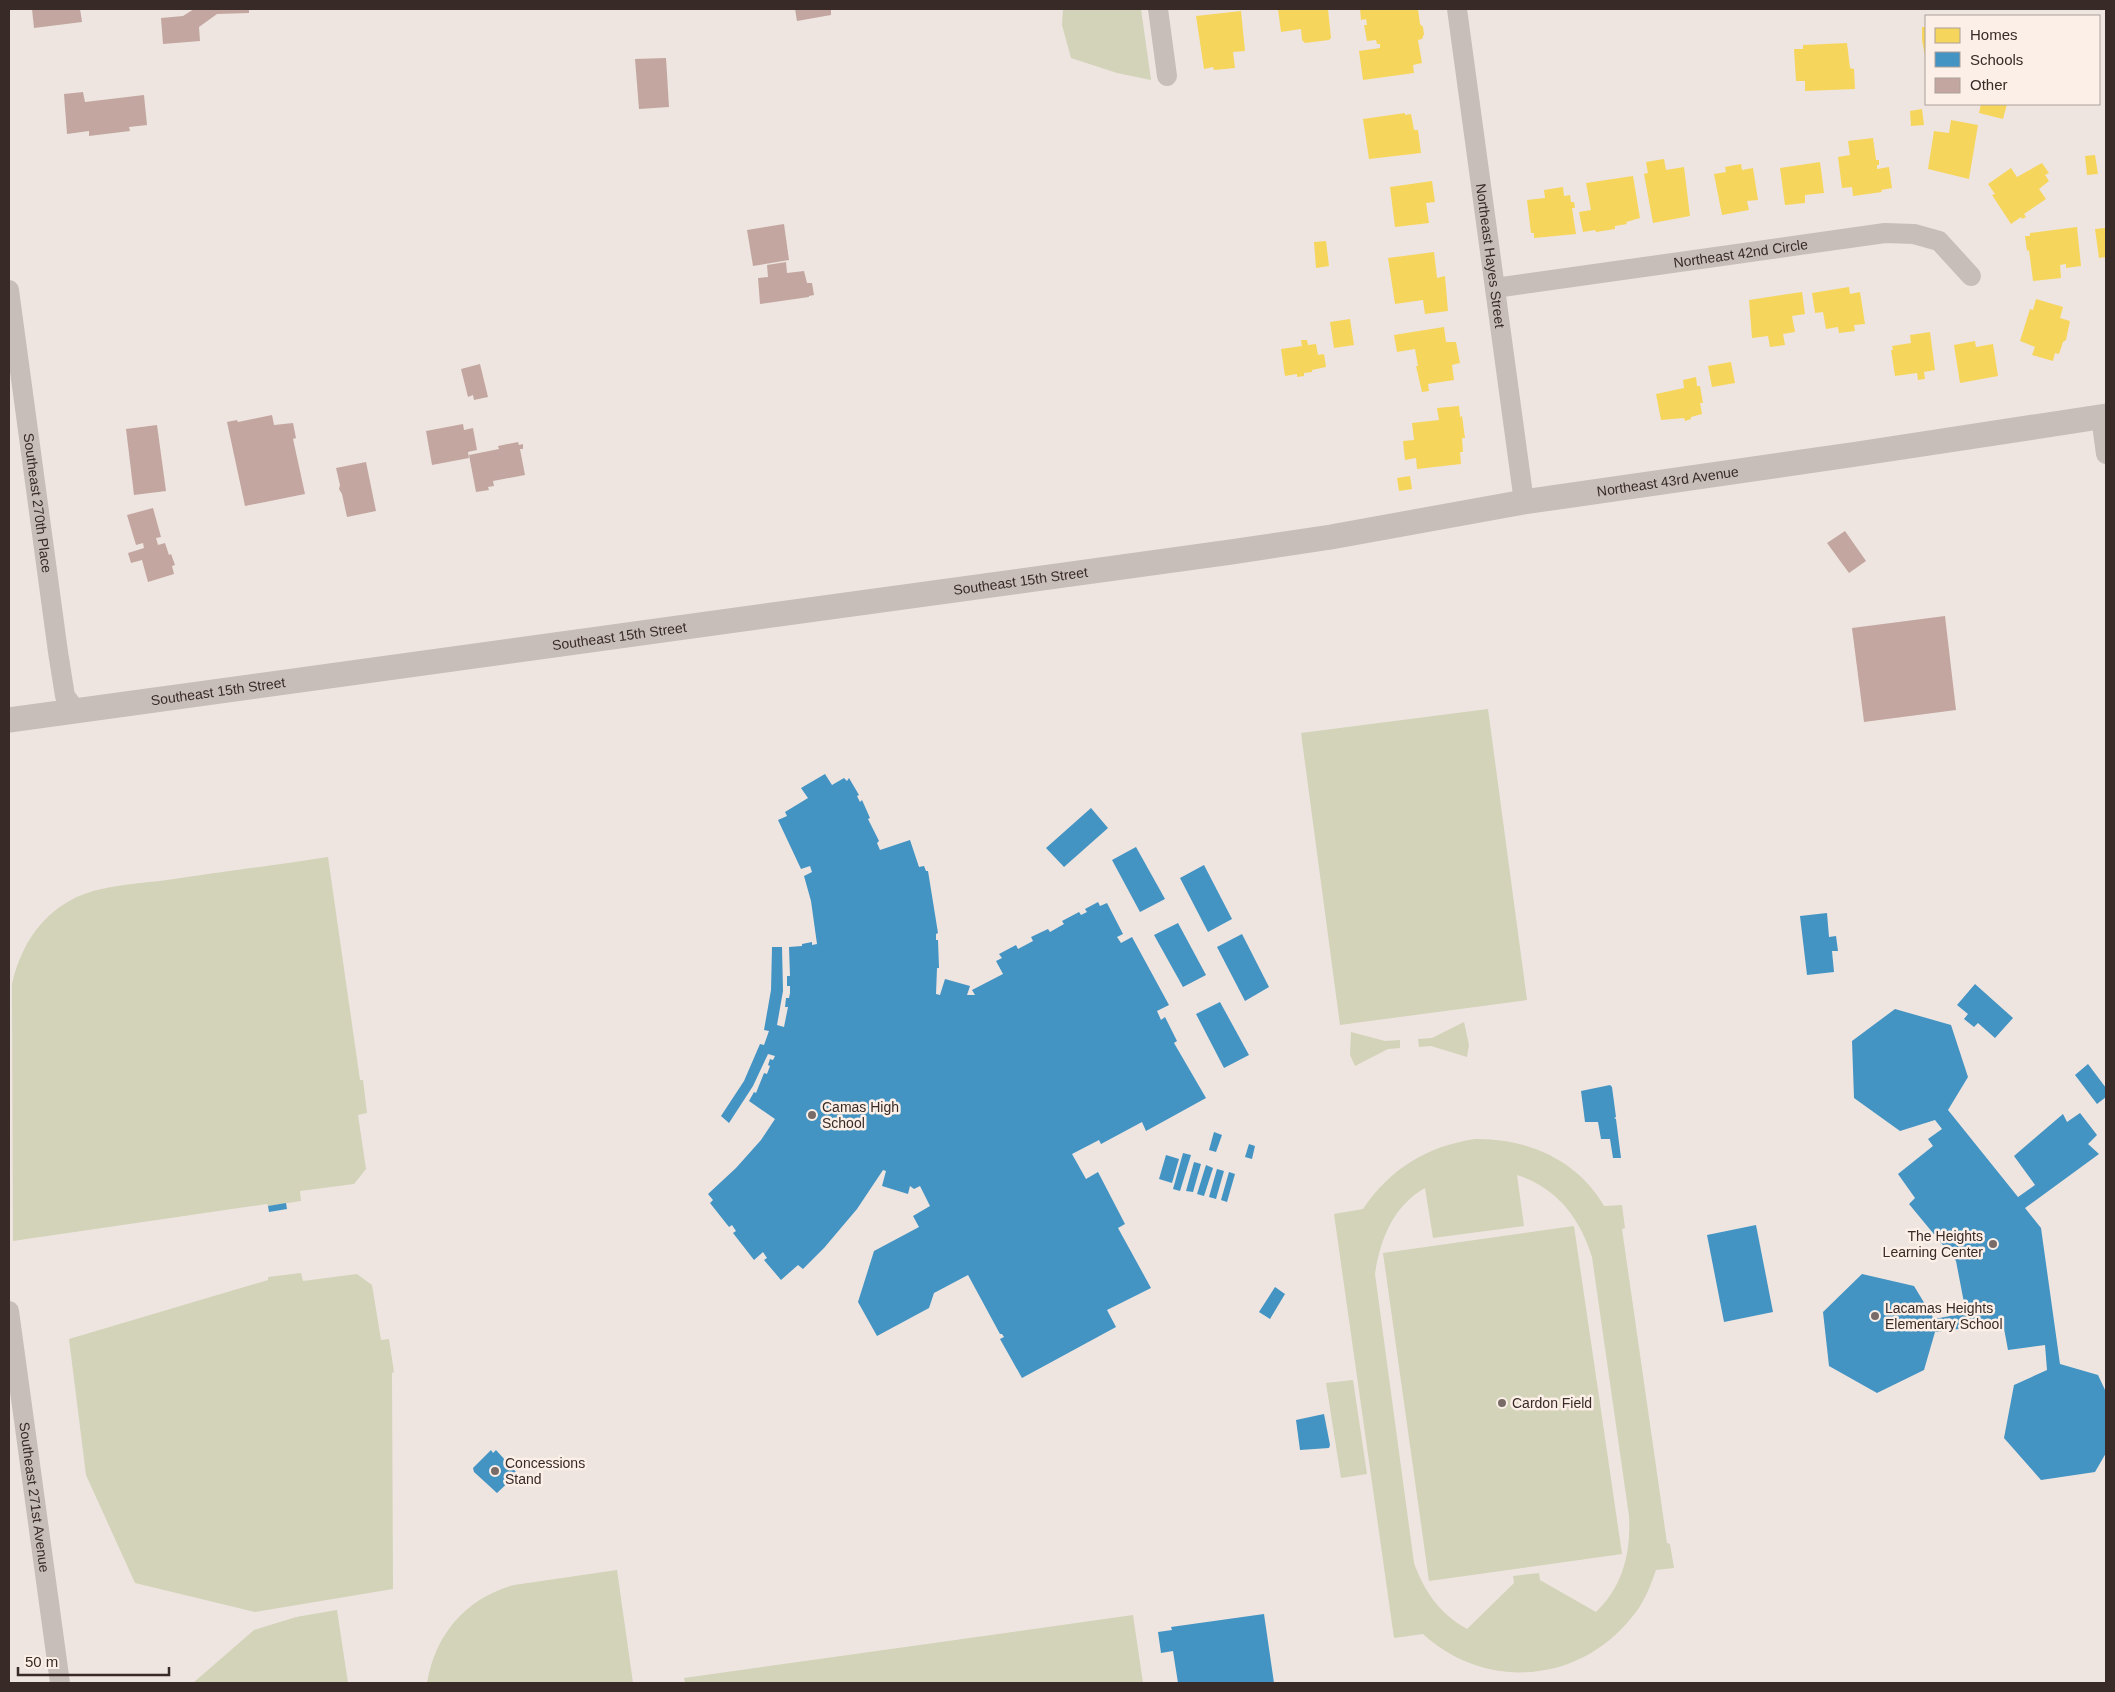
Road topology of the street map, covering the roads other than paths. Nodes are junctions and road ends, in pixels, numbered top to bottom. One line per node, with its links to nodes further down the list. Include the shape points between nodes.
1 (1158, 9): 3 (street)
2 (1457, 9): 5 (street, Northeast Hayes Street)
3 (1167, 76)
4 (1971, 276): 5 (street, Northeast 42nd Circle, via 1939,241 1914,234 1886,233)
5 (1495, 288): 9 (street, Northeast Hayes Street)
6 (9, 290): 11 (street, Southeast 270th Place, via 65,696)
7 (2104, 417): 8 (street); 9 (street, Northeast 43rd Avenue)
8 (2106, 454)
9 (1524, 502): 10 (street, Northeast 43rd Avenue)
10 (1231, 552): 11 (street, Southeast 15th Street)
11 (76, 711): 12 (street, Southeast 15th Street)
12 (9, 720)
13 (9, 1312): 14 (street, Southeast 271st Avenue)
14 (60, 1683)

